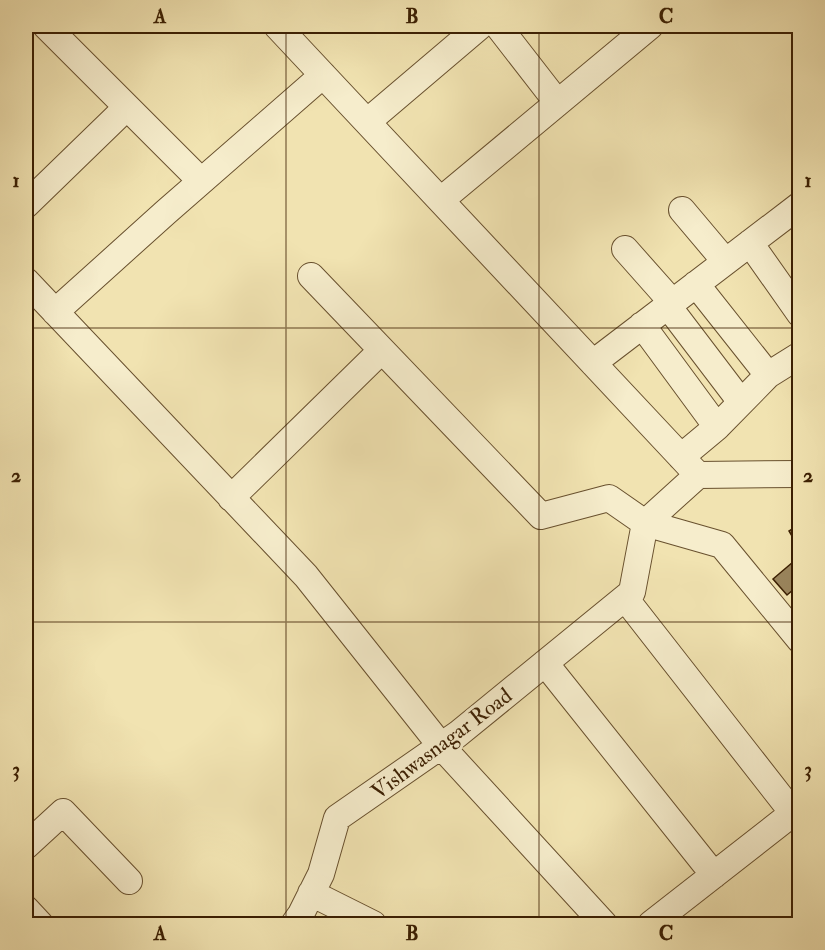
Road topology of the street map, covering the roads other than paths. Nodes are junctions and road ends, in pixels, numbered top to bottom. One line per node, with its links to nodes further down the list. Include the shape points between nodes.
1 (46, 26): 8 (street)
2 (277, 26): 6 (street)
3 (480, 26): 9 (street)
4 (498, 26): 7 (street)
5 (640, 28): 7 (street)
6 (323, 75): 9 (street); 10 (street)
7 (557, 102): 11 (street)
8 (127, 107): 10 (street); 12 (street)
9 (367, 122): 11 (street)
10 (201, 182): 22 (street)
11 (441, 200): 27 (street)
12 (26, 205)
13 (800, 205): 15 (street)
14 (682, 210): 17 (street)
15 (750, 243): 17 (street); 23 (street)
16 (625, 249): 21 (street)
17 (725, 261): 20 (street)
18 (311, 276): 25 (street)
19 (26, 281): 22 (street)
20 (696, 284): 21 (street); 28 (street)
21 (670, 304): 24 (street); 29 (street)
22 (55, 312): 33 (street)
23 (800, 314)
24 (642, 326): 27 (street); 30 (street)
25 (382, 350): 33 (street); 34 (street, via 541,516 609,498)
26 (800, 355): 28 (street)
27 (593, 363): 31 (street)
28 (768, 375): 29 (street)
29 (741, 402): 30 (street)
30 (717, 427): 31 (street)
31 (690, 466): 32 (street); 34 (street)
32 (800, 474)
33 (231, 498): 38 (street, via 306,576)
34 (645, 523): 35 (street); 36 (street, via 722,546)
35 (629, 595): 37 (street, Vishwasnagar Road); 39 (street)
36 (800, 640)
37 (545, 663): 38 (street, Vishwasnagar Road); 41 (street)
38 (441, 746): 43 (street, Vishwasnagar Road, via 337,818 321,874); 48 (street)
39 (796, 803): 41 (street)
40 (26, 846): 42 (street, via 63,812)
41 (714, 875): 49 (street)
42 (129, 881)
43 (311, 893): 46 (street, Vishwasnagar Road); 47 (street)
44 (26, 909): 45 (street)
45 (40, 924)
46 (294, 924)
47 (373, 924)
48 (604, 924)
49 (651, 924)

